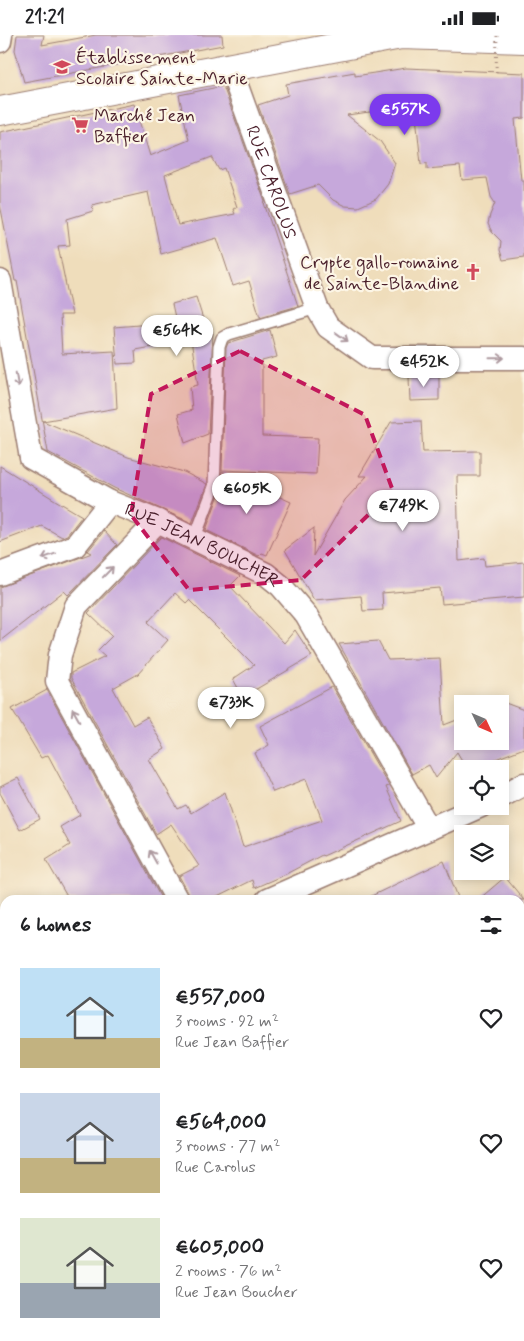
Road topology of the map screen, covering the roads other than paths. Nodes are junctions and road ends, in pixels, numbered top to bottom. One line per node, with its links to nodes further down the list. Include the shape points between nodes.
1 (1, 35): 3 (street)
2 (524, 39): 4 (main road, via 401,35)
3 (0, 41)
4 (232, 68): 5 (main road); 7 (street, RUE CAROLUS)
5 (0, 111)
6 (0, 281): 9 (street, RUE JEAN BOUCHER, one-way to 9, via 31,458)
7 (317, 308): 8 (street, RUE CAROLUS, one-way to 8, via 328,327 372,358); 11 (lane, via 222,338 219,347 214,487)
8 (524, 358)
9 (110, 502): 10 (street, RUE JEAN BOUCHER); 12 (street, one-way to 12, via 75,546)
10 (158, 521): 11 (street, RUE JEAN BOUCHER); 17 (street, one-way to 10, via 57,681 60,655 76,606)
11 (194, 540): 16 (street, RUE JEAN BOUCHER, via 266,574 306,615)
12 (0, 574)
13 (524, 784): 14 (street)
14 (509, 792)
15 (461, 815): 16 (street)
16 (429, 829): 18 (street)
17 (174, 895)
18 (278, 895)

